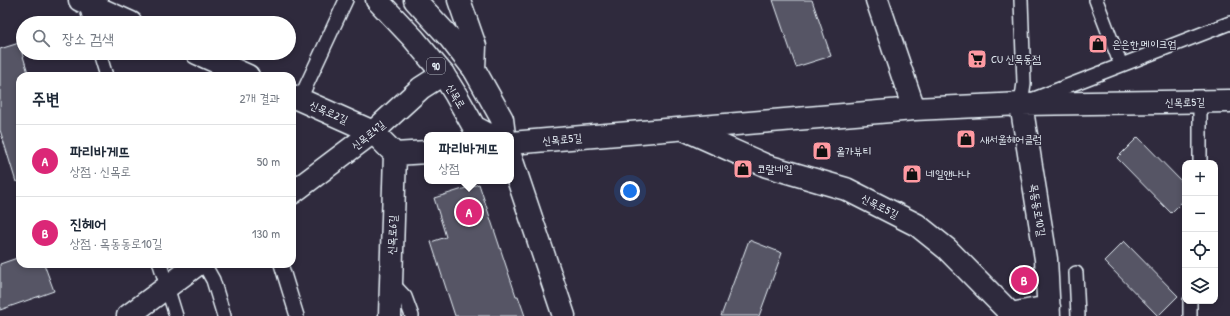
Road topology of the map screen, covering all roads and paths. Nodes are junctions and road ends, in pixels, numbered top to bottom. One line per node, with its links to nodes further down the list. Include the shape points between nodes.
1 (346, 0): 19 (lane)
2 (415, 0): 15 (street)
3 (459, 0): 15 (street, via 475,46)
4 (877, 0): 23 (street)
5 (1021, 0): 22 (lane, via 1024,83)
6 (1096, 0): 14 (lane)
7 (82, 1): 9 (lane); 10 (street)
8 (374, 2): 18 (street, 신목로 / 90, via 413,38)
9 (88, 16)
10 (115, 16)
11 (1230, 23): 14 (lane, 신목로5길)
12 (101, 60): 16 (lane)
13 (213, 60): 17 (street)
14 (1121, 66): 22 (lane, 신목로5길)
15 (474, 68): 27 (street, via 502,119)
16 (105, 72)
17 (239, 72)
18 (443, 74): 25 (street, 신목로4길, via 421,88); 26 (street, 신목로 / 90, via 474,127)
19 (296, 98): 25 (street, 신목로2길)
20 (1230, 101): 21 (street, 신목로5길)
21 (1200, 102): 22 (street, 신목로5길); 31 (lane)
22 (1021, 104): 23 (street, 신목로5길); 42 (street, 목동동로10길, via 1046,259)
23 (914, 109): 24 (street, 신목로5길)
24 (684, 129): 28 (street, 신목로5길); 42 (street, 신목로5길, via 767,166 846,189 917,225 947,250 1011,314)
25 (374, 132): 30 (street, 신목로2길); 33 (street, 신목로4길)
26 (483, 132)
27 (504, 132)
28 (514, 143)
29 (424, 152): 30 (street)
30 (395, 154): 39 (street, 신목로6길)
31 (1200, 160)
32 (514, 167): 49 (street)
33 (296, 190)
34 (161, 268): 40 (lane)
35 (193, 268): 40 (street)
36 (206, 268): 45 (lane, via 213,280)
37 (282, 268): 46 (lane)
38 (1076, 273): 50 (lane)
39 (391, 282): 47 (street, 신목로6길); 48 (lane, via 405,297)
40 (167, 287): 43 (street); 44 (lane)
41 (1190, 304): 51 (lane)
42 (1049, 311)
43 (128, 316)
44 (176, 316)
45 (224, 316)
46 (297, 316)
47 (390, 316)
48 (412, 316)
49 (564, 316)
50 (1078, 316)
51 (1190, 316)

